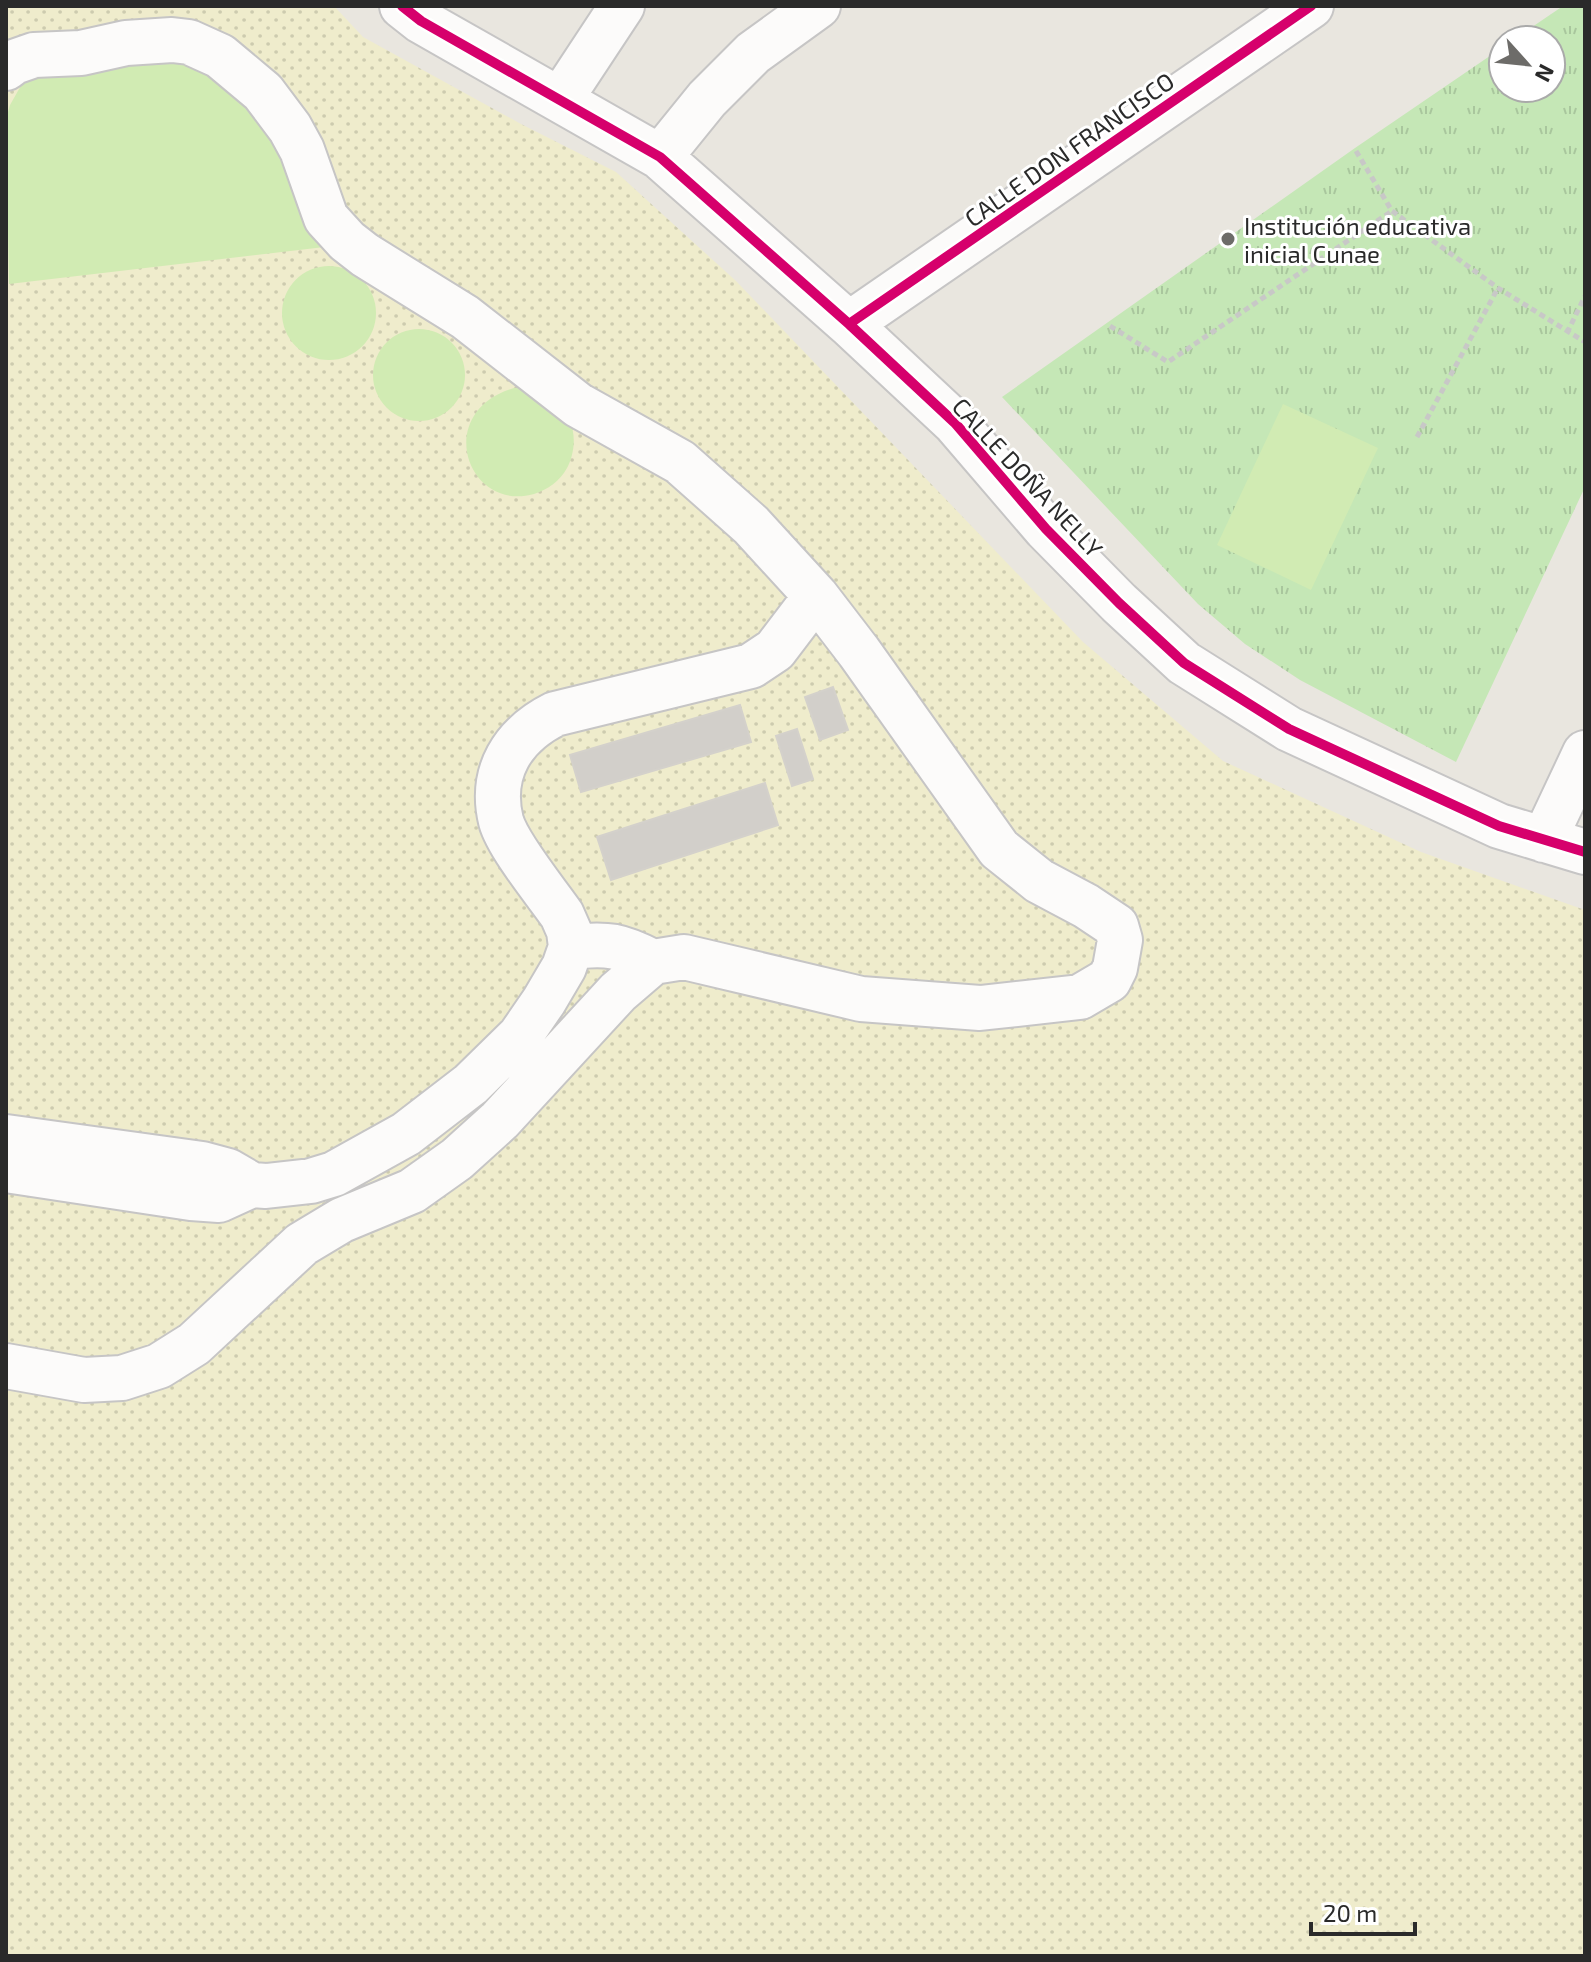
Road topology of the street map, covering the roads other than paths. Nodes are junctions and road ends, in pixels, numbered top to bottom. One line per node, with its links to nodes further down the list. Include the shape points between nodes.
1 (402, 6): 6 (street, CALLE DOÑA NELLY)
2 (622, 6): 6 (street)
3 (818, 6): 7 (street, via 753,53)
4 (1311, 6): 8 (street, CALLE DON FRANCISCO)
5 (6, 68): 9 (street, via 34,55 172,40 220,56 263,92 290,128 326,218 347,241 465,317 578,405 680,462 751,525)
6 (560, 100): 7 (street, CALLE DOÑA NELLY)
7 (660, 157): 8 (street, CALLE DOÑA NELLY)
8 (849, 324): 11 (street, CALLE DOÑA NELLY, via 955,423 1046,529 1184,663 1289,729 1499,826)
9 (816, 596): 13 (street, via 775,650 751,666 555,714 511,748 498,797 501,823 562,915); 14 (street, via 999,849 1039,881 1116,926 1120,940 1115,968 1109,980 1080,997 980,1008 861,999 684,957)
10 (1585, 753): 11 (street)
11 (1544, 840): 12 (street, CALLE DOÑA NELLY)
12 (1585, 852)
13 (571, 947): 14 (street, via 625,948); 17 (street, via 520,1036 471,1084 406,1134 334,1174)
14 (653, 962): 18 (street, via 457,1159 412,1191 342,1220 302,1244 194,1344 159,1366 122,1378 84,1380)
15 (6, 1137): 17 (street, via 202,1164)
16 (6, 1170): 17 (street, via 219,1200)
17 (252, 1185)
18 (6, 1366)

